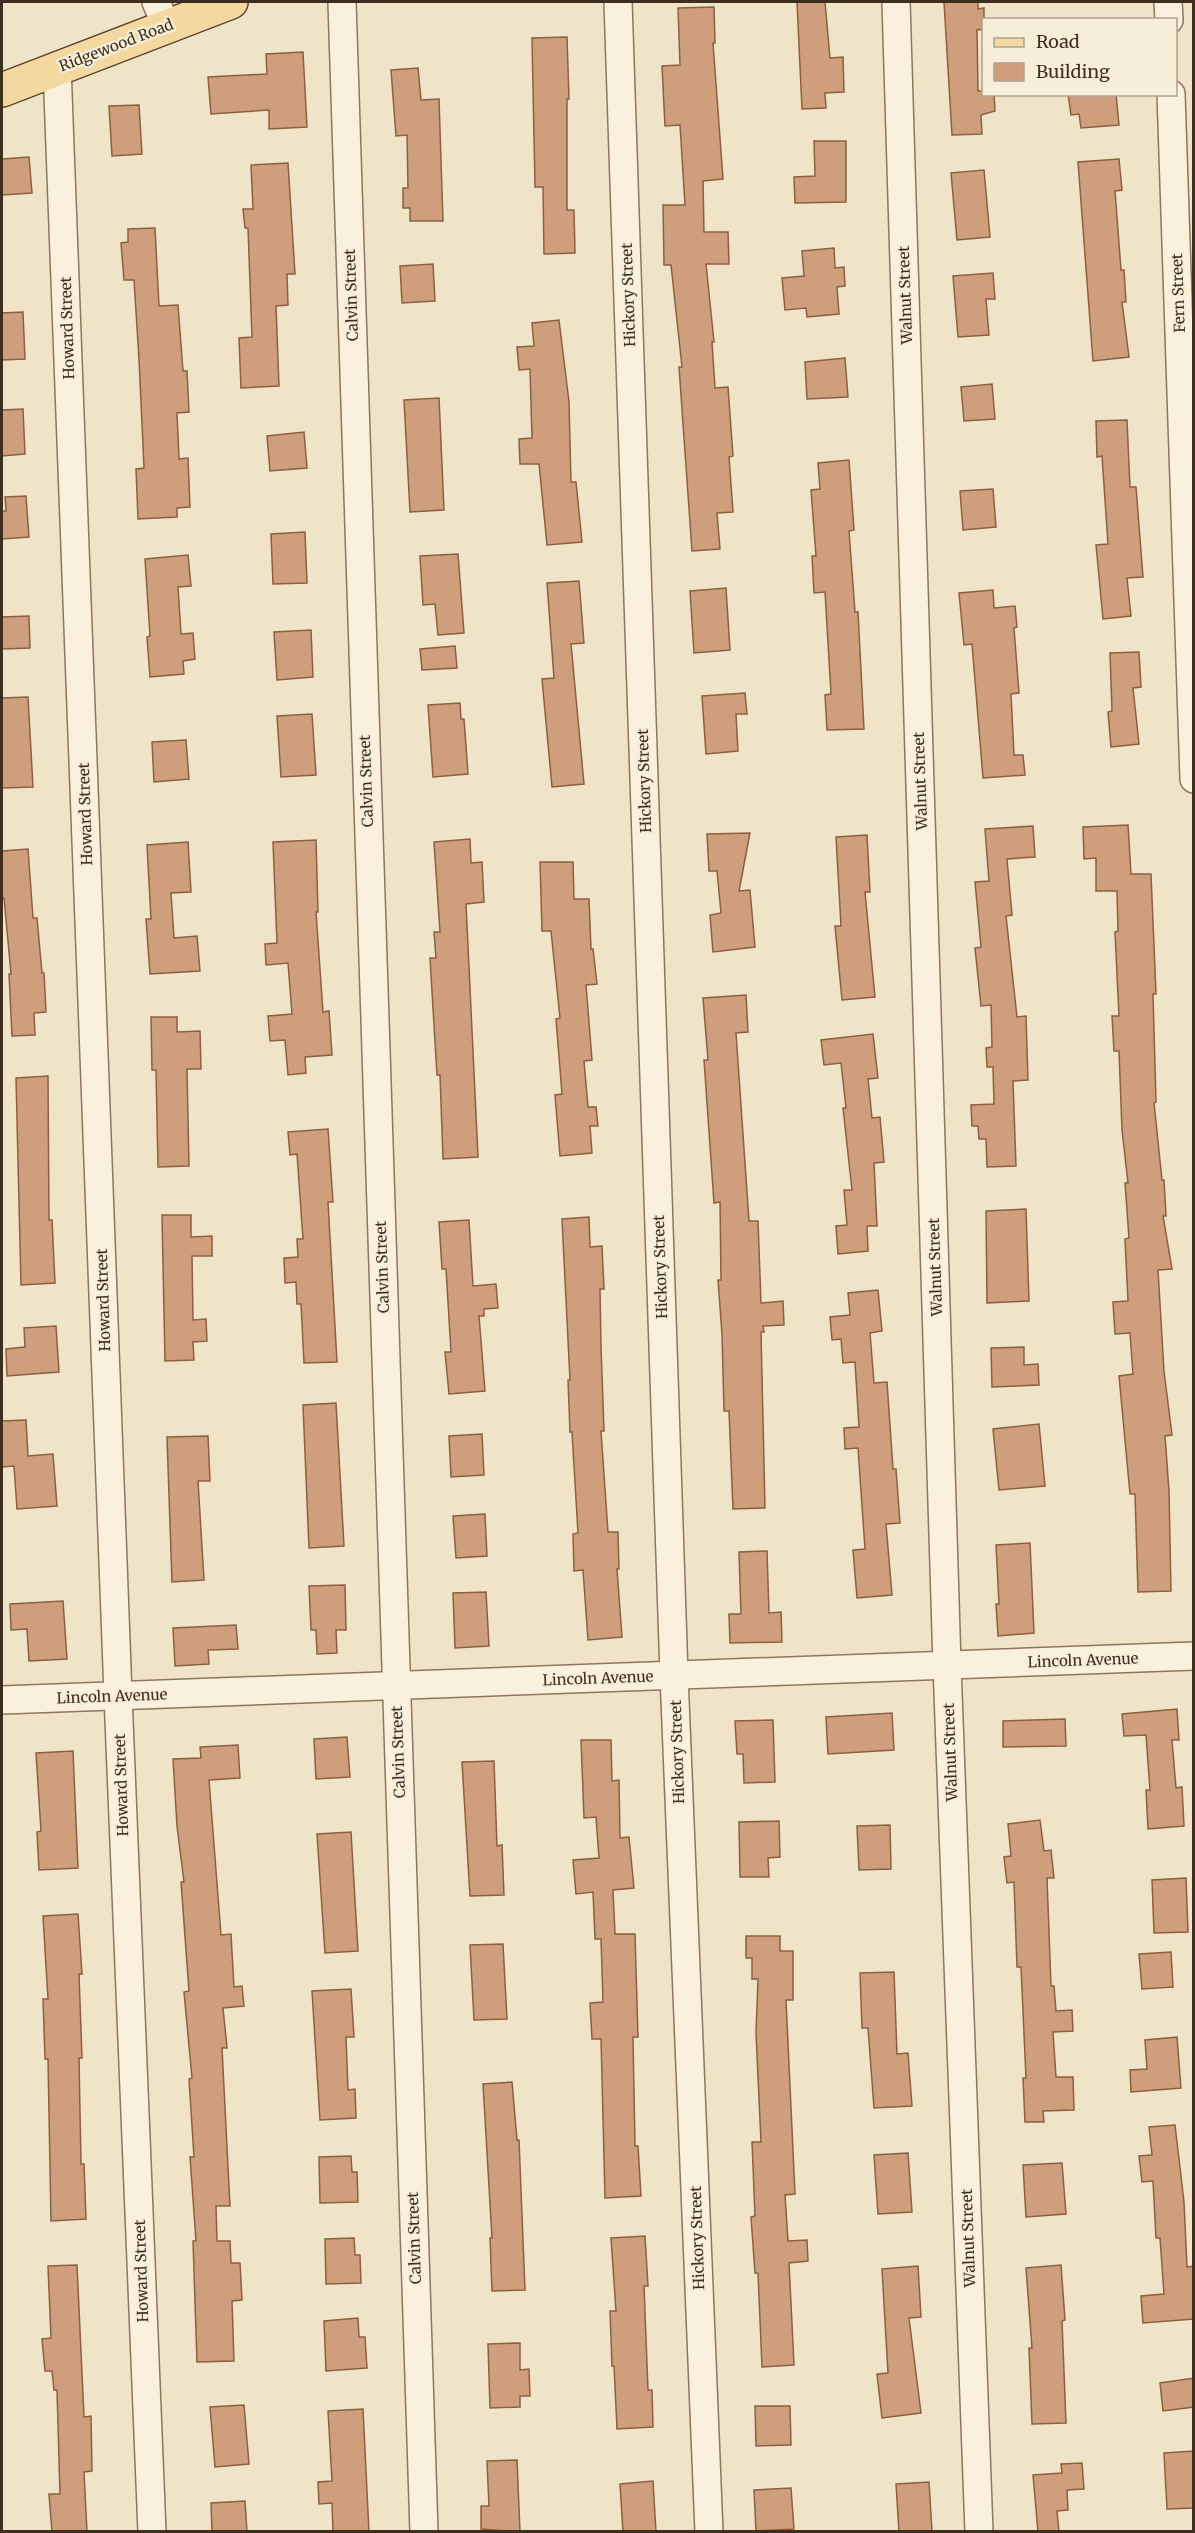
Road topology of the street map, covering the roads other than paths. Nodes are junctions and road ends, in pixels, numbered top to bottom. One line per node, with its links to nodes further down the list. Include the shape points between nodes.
1 (231, 2): 6 (main road, Ridgewood Road)
2 (342, 2): 15 (street, Calvin Street)
3 (618, 2): 14 (street, Hickory Street)
4 (896, 2): 13 (street, Walnut Street)
5 (1168, 2): 7 (street)
6 (161, 13): 8 (main road, Ridgewood Road)
7 (1169, 18)
8 (57, 67): 9 (main road, Ridgewood Road); 16 (street, Howard Street)
9 (2, 90)
10 (1171, 96): 11 (street, Fern Street)
11 (1194, 779)
12 (1194, 1656): 13 (street, Lincoln Avenue)
13 (947, 1665): 14 (street, Lincoln Avenue); 21 (street, Walnut Street)
14 (674, 1675): 15 (street, Lincoln Avenue); 20 (street, Hickory Street)
15 (395, 1685): 16 (street, Lincoln Avenue); 19 (street, Calvin Street)
16 (118, 1695): 17 (street, Lincoln Avenue); 18 (street, Howard Street)
17 (2, 1700)
18 (152, 2532)
19 (424, 2532)
20 (709, 2532)
21 (979, 2532)

